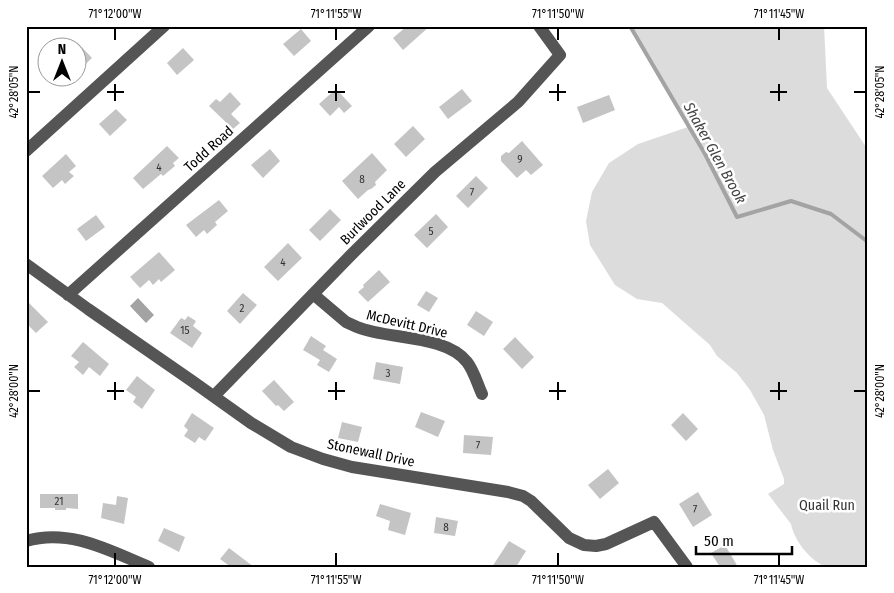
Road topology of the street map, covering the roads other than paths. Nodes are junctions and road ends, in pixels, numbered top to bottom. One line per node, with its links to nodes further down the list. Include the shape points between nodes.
1 (164, 26): 4 (street)
2 (369, 26): 7 (street, Todd Road)
3 (539, 26): 6 (street, Burlwood Lane, via 560,55 518,102 435,172)
4 (26, 151)
5 (26, 264): 7 (street, Stonewall Drive)
6 (313, 294): 8 (street, McDevitt Drive, via 357,328 429,342 456,353 469,366); 9 (street, Burlwood Lane)
7 (68, 295): 9 (street, Stonewall Drive)
8 (482, 394)
9 (214, 396): 12 (street, Stonewall Drive, via 271,436 323,459 380,473 523,496 579,544 606,544 654,522)
10 (26, 541): 11 (street, via 48,537 71,538)
11 (149, 567)
12 (687, 567)

